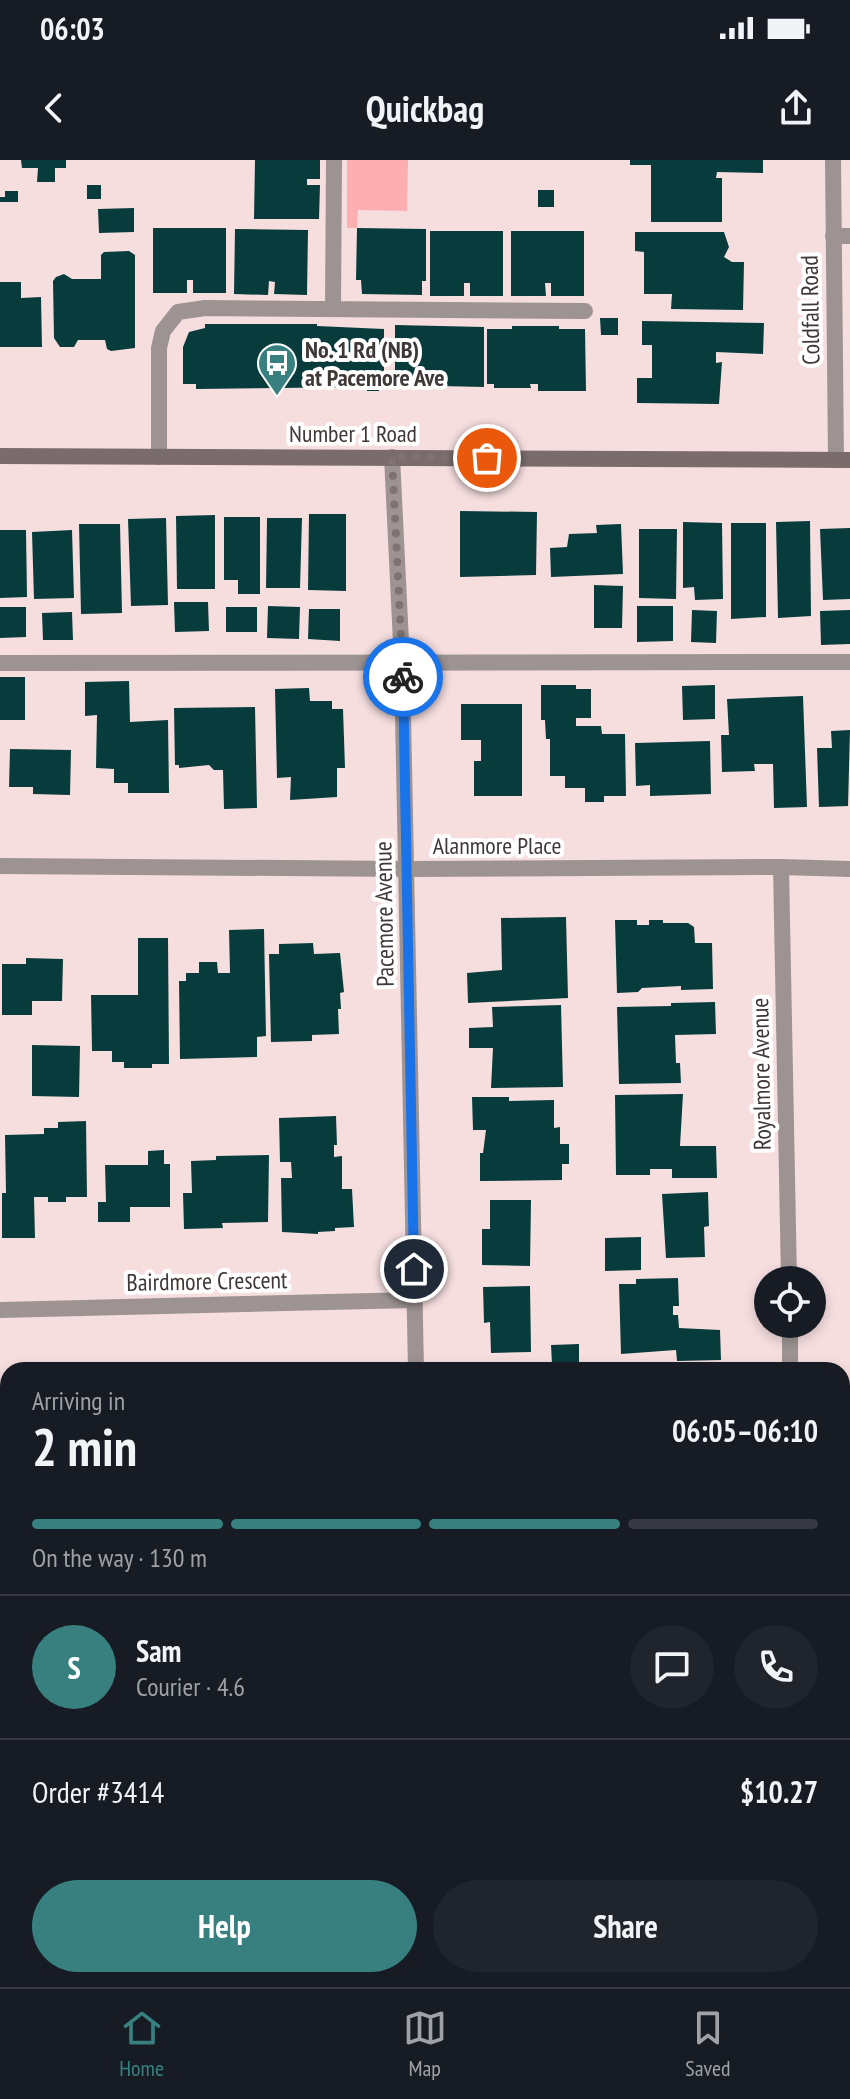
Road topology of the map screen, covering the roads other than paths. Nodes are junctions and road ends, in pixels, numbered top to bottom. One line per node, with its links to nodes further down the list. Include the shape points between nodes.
1 (334, 160): 4 (street)
2 (833, 160): 3 (street, Coldfall Road)
3 (842, 236): 9 (street, Coldfall Road)
4 (333, 309): 5 (street); 7 (street, via 205,308 172,317 159,348)
5 (585, 311)
6 (0, 456): 7 (main road, Number 1 Road)
7 (159, 457): 8 (main road, Number 1 Road)
8 (392, 457): 9 (main road, Number 1 Road); 12 (street, Pacemore Avenue)
9 (843, 460)
10 (850, 662): 12 (street)
11 (0, 663): 12 (street)
12 (402, 663): 15 (street, Pacemore Avenue)
13 (0, 866): 15 (street, Alanmore Place)
14 (781, 867): 15 (street, Alanmore Place); 16 (street, Alanmore Place); 17 (street, Royalmore Avenue)
15 (407, 869): 18 (street, Pacemore Avenue)
16 (850, 869)
17 (789, 1266)
18 (414, 1300): 19 (street, Bairdmore Crescent); 21 (street, Pacemore Avenue)
19 (0, 1310)
20 (790, 1338): 22 (street)
21 (416, 1362)
22 (790, 1362)

